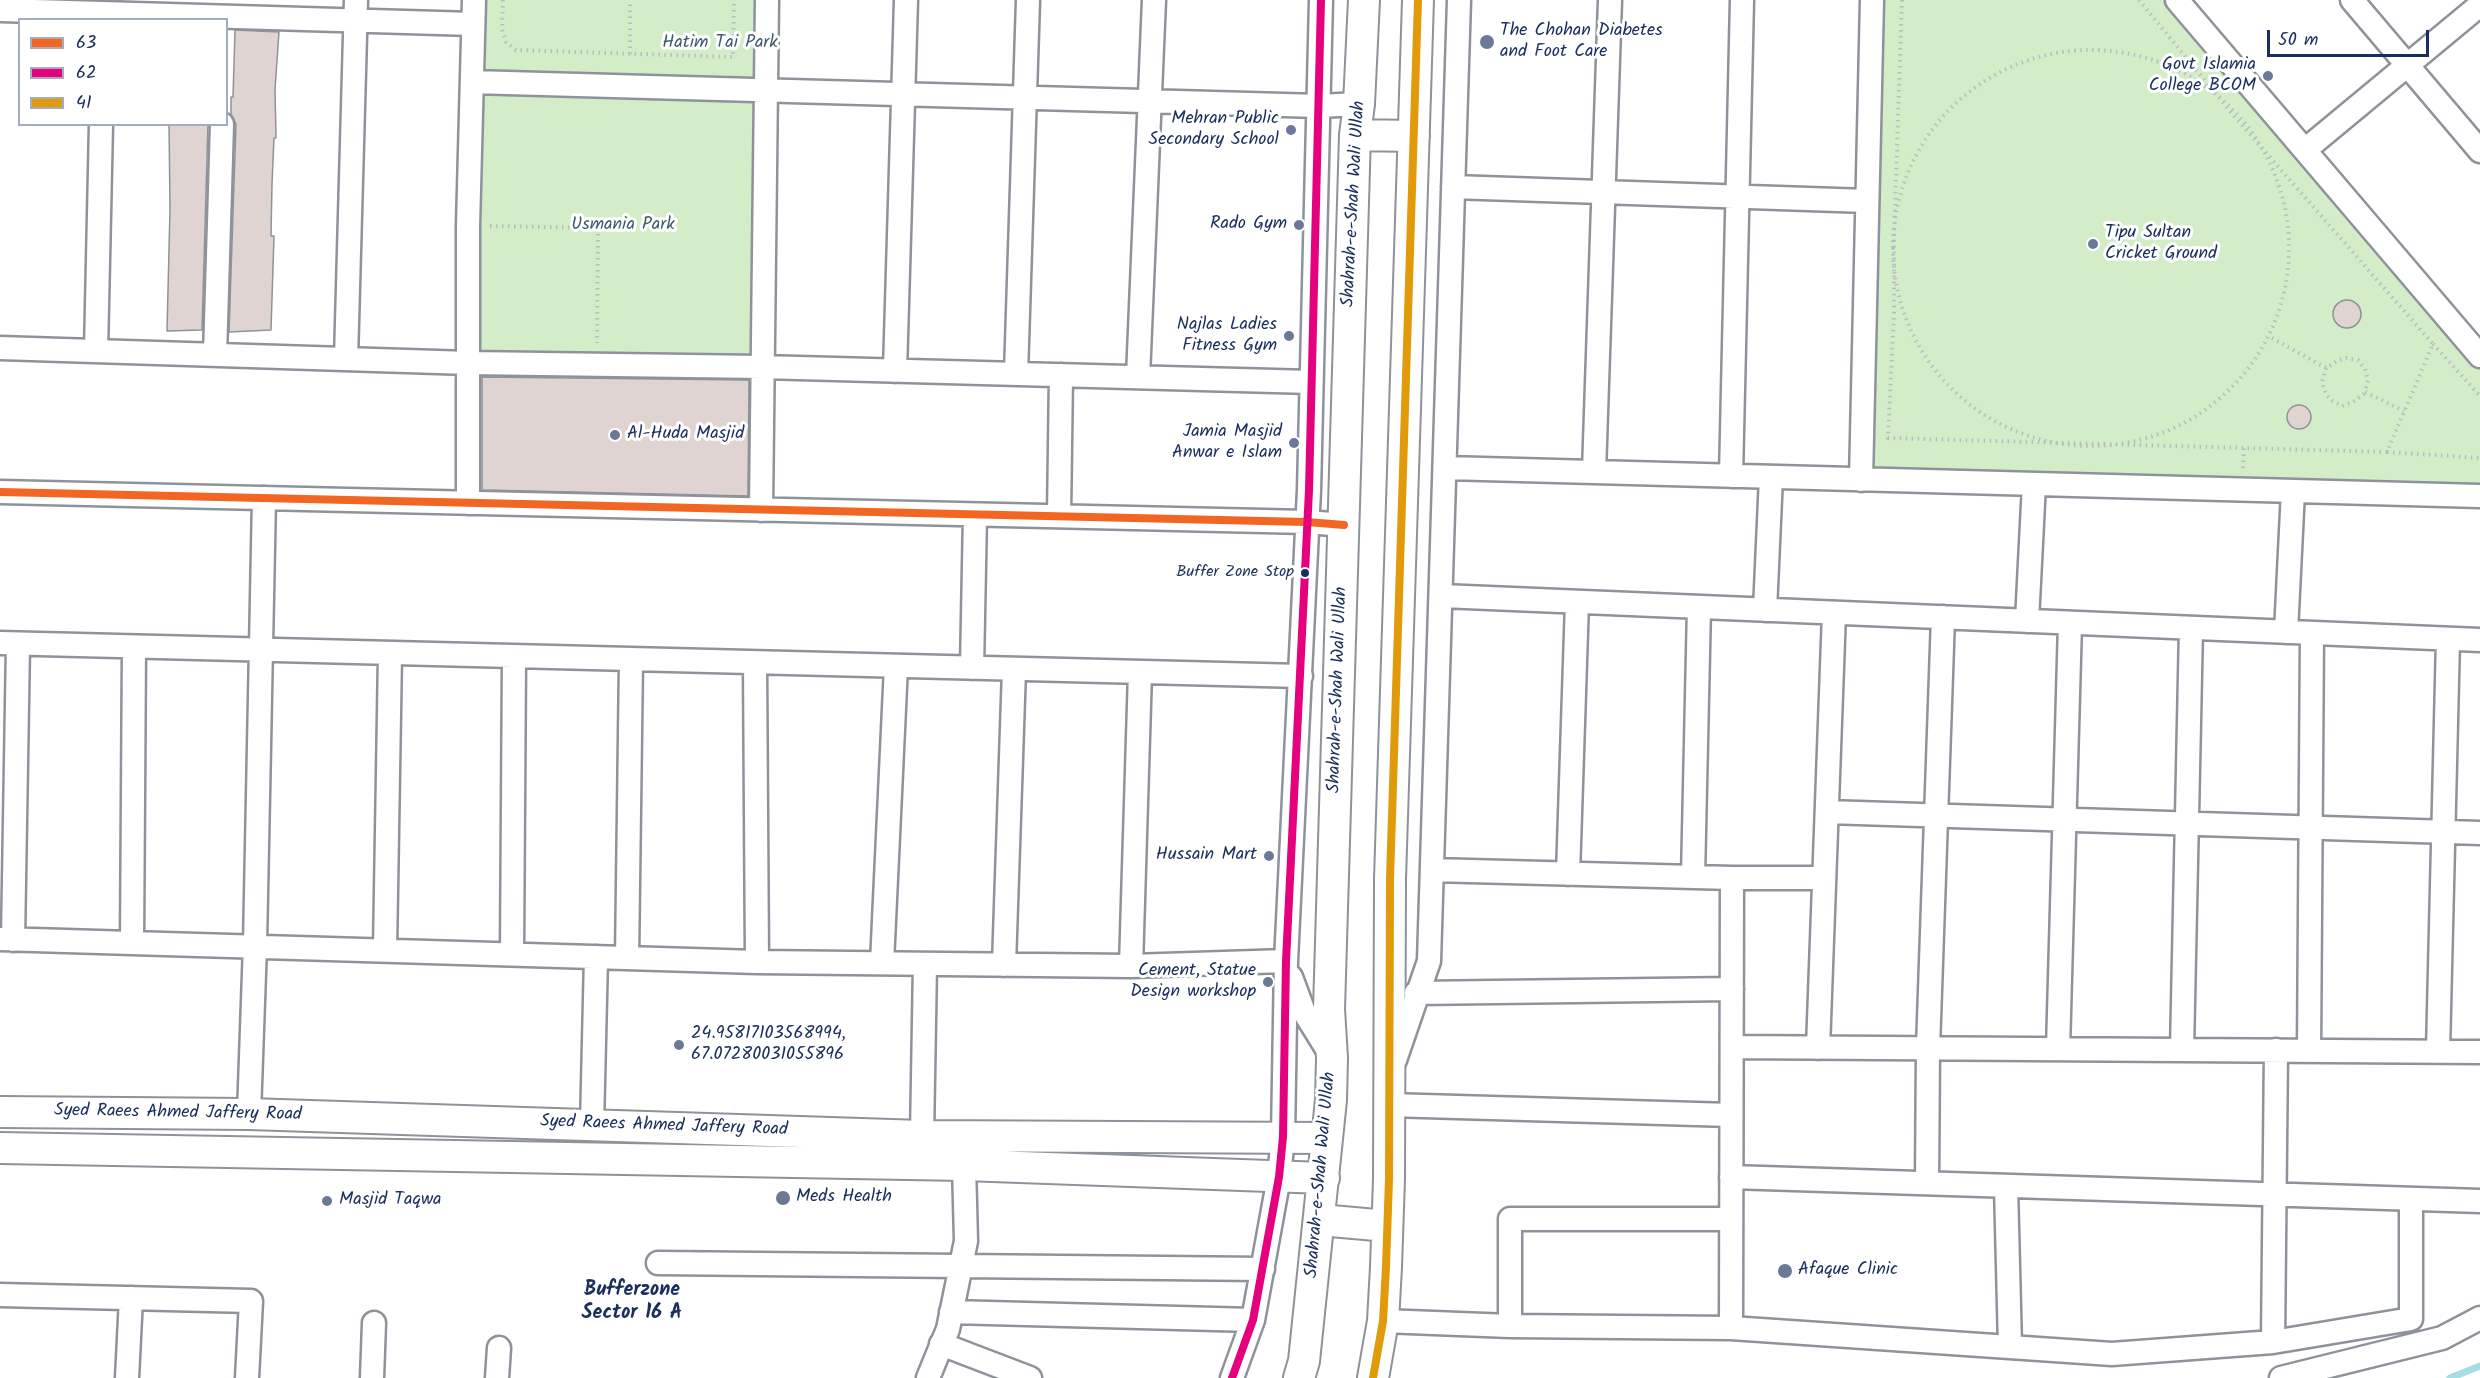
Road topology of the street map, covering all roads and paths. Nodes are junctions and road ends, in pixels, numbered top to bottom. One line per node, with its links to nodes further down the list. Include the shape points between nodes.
1 (474, 0): 25 (street)
2 (503, 0): 26 (path, via 502,28 506,42 516,50)
3 (630, 0): 26 (path)
4 (734, 0): 26 (path, via 733,57)
5 (767, 0): 29 (street)
6 (906, 0): 30 (street)
7 (1028, 0): 31 (street)
8 (1154, 0): 32 (street)
9 (1321, 0): 34 (street)
10 (1364, 0): 33 (main road, Shahrah-e-Shah Wali Ullah)
11 (1418, 0): 39 (main road)
12 (1459, 0): 42 (street)
13 (1610, 0): 43 (street)
14 (1742, 0): 44 (street)
15 (1872, 0): 45 (street)
16 (1902, 0): 47 (path)
17 (2139, 0): 35 (path)
18 (2177, 0): 40 (street)
19 (2352, 0): 27 (street)
20 (2480, 5): 27 (street)
21 (0, 10): 23 (street)
22 (355, 10): 24 (street); 25 (street); 56 (street)
23 (104, 11): 24 (street)
24 (225, 12)
25 (473, 24): 28 (street)
26 (630, 54)
27 (2408, 65): 40 (street); 41 (street)
28 (472, 82): 29 (street); 46 (street)
29 (765, 90): 30 (street); 59 (street)
30 (902, 94): 31 (street); 61 (street)
31 (1025, 98): 32 (street); 62 (street)
32 (1150, 101): 34 (street); 64 (street)
33 (1359, 104): 34 (street); 38 (main road, Shahrah-e-Shah Wali Ullah)
34 (1318, 106): 48 (street)
35 (2234, 116): 47 (path, via 2192,79 2152,57 2080,49 2010,65 1980,84 1929,132 1912,161); 50 (path, via 2272,173 2290,216 2289,286); 51 (path)
36 (101, 126): 53 (street)
37 (222, 126): 55 (street)
38 (1355, 135): 39 (main road); 49 (main road, Shahrah-e-Shah Wali Ullah)
39 (1414, 136): 150 (main road, via 1390,879)
40 (2305, 150): 54 (street)
41 (2480, 151)
42 (1454, 187): 43 (street); 72 (street)
43 (1603, 192): 44 (street); 73 (street)
44 (1738, 197): 45 (street); 74 (street)
45 (1867, 201): 76 (street)
46 (468, 226): 57 (street); 58 (path, via 598,228)
47 (1894, 236): 69 (path, via 1900,294 1912,333 1954,398 1992,426); 69 (path, via 1888,438)
48 (1313, 325): 49 (street); 65 (street)
49 (1350, 326): 87 (main road, Shahrah-e-Shah Wali Ullah)
50 (2272, 338): 60 (path); 69 (path, via 2244,377 2190,418 2159,432)
51 (2433, 344): 67 (path); 68 (path)
52 (0, 348): 53 (street)
53 (96, 351): 55 (street)
54 (2479, 354)
55 (215, 355): 56 (street)
56 (346, 359): 57 (street)
57 (469, 363): 58 (street); 82 (street)
58 (596, 365): 59 (street)
59 (762, 367): 61 (street); 83 (street)
60 (2326, 368): 66 (path, via 2346,358 2358,360 2368,380); 66 (path, via 2322,382 2326,395 2333,401 2342,406)
61 (895, 370): 62 (street)
62 (1016, 374): 63 (street)
63 (1061, 375): 64 (street); 85 (street)
64 (1138, 377): 65 (street)
65 (1311, 382): 86 (street)
66 (2365, 392): 68 (path)
67 (2480, 396)
68 (2404, 411): 70 (path)
69 (2082, 444): 70 (path)
70 (2387, 452): 71 (path)
71 (2480, 458)
72 (1446, 468): 73 (street); 88 (street)
73 (1594, 472): 74 (street)
74 (1731, 476): 75 (street)
75 (1771, 477): 76 (street); 91 (street)
76 (1861, 480): 77 (street)
77 (2034, 484): 78 (street); 94 (street)
78 (2293, 491): 80 (street); 97 (street)
79 (0, 492): 81 (street)
80 (2480, 496)
81 (264, 498): 82 (street); 103 (street)
82 (468, 503): 83 (street)
83 (761, 510): 84 (street)
84 (975, 515): 85 (street); 109 (street)
85 (1059, 516): 86 (street)
86 (1307, 522): 87 (street); 112 (street)
87 (1344, 525): 149 (main road, Shahrah-e-Shah Wali Ullah, via 1329,1008)
88 (1442, 596): 89 (street); 120 (street)
89 (1577, 602): 90 (street); 121 (street)
90 (1699, 607): 91 (street); 122 (street)
91 (1765, 610): 92 (street)
92 (1834, 613): 93 (street); 113 (street)
93 (1943, 617): 94 (street); 114 (street)
94 (2027, 621): 95 (street)
95 (2070, 623): 96 (street); 115 (street)
96 (2191, 628): 97 (street); 116 (street)
97 (2286, 632): 98 (street)
98 (2312, 633): 99 (street); 117 (street)
99 (2448, 639): 100 (street); 118 (street)
100 (2480, 640)
101 (9, 644): 102 (street); 125 (street)
102 (134, 648): 103 (street); 126 (street)
103 (261, 651): 104 (street); 127 (street)
104 (390, 654): 105 (street); 128 (street)
105 (514, 657): 106 (street); 129 (street)
106 (631, 660): 107 (street); 131 (street)
107 (755, 663): 108 (street); 132 (street)
108 (896, 666): 109 (street); 134 (street)
109 (972, 668): 110 (street)
110 (1014, 669): 111 (street); 136 (street)
111 (1140, 672): 112 (street); 137 (street)
112 (1301, 676): 133 (street)
113 (1827, 812): 114 (street); 124 (street)
114 (1936, 816): 115 (street); 142 (street)
115 (2065, 820): 116 (street); 143 (street)
116 (2187, 824): 117 (street); 144 (street)
117 (2310, 828): 118 (street); 146 (street)
118 (2443, 832): 119 (street); 147 (street)
119 (2480, 833)
120 (1432, 870): 121 (street); 139 (street, via 1429,961)
121 (1568, 874): 122 (street)
122 (1693, 877): 123 (street)
123 (1732, 878): 124 (street); 138 (street)
124 (1824, 878): 141 (street)
125 (6, 940): 126 (street)
126 (132, 943): 127 (street)
127 (255, 945): 128 (street); 152 (street)
128 (385, 950): 129 (street)
129 (512, 954): 130 (street)
130 (596, 957): 131 (street); 154 (street)
131 (627, 958): 132 (street)
132 (757, 962): 134 (street)
133 (1286, 962): 137 (street); 149 (street, via 1304,1012); 156 (street)
134 (882, 963): 135 (street)
135 (925, 964): 136 (street); 155 (street)
136 (1004, 965): 137 (street)
137 (1131, 966)
138 (1732, 989): 139 (street); 140 (street)
139 (1416, 993): 150 (street)
140 (1732, 1047): 141 (street); 153 (street)
141 (1818, 1048): 142 (street)
142 (1928, 1048): 143 (street); 163 (street)
143 (2058, 1049): 144 (street)
144 (2182, 1050): 145 (street)
145 (2276, 1050): 146 (street); 165 (street)
146 (2309, 1050): 147 (street)
147 (2438, 1051): 148 (street)
148 (2480, 1052)
149 (1332, 1058): 157 (main road, Shahrah-e-Shah Wali Ullah)
150 (1389, 1092): 153 (street); 170 (main road)
151 (0, 1112): 152 (main road, Syed Raees Ahmed Jaffery Road)
152 (249, 1114): 154 (main road, Syed Raees Ahmed Jaffery Road)
153 (1731, 1115): 161 (street)
154 (592, 1125): 155 (main road, Syed Raees Ahmed Jaffery Road)
155 (922, 1136): 156 (main road, Syed Raees Ahmed Jaffery Road)
156 (1283, 1137): 157 (main road, Syed Raees Ahmed Jaffery Road); 160 (street)
157 (1327, 1138): 162 (main road, Shahrah-e-Shah Wali Ullah)
158 (0, 1148): 159 (main road, Syed Raees Ahmed Jaffery Road)
159 (964, 1165): 160 (main road, Syed Raees Ahmed Jaffery Road); 172 (street, via 966,1241)
160 (1279, 1177): 162 (main road, Syed Raees Ahmed Jaffery Road); 173 (street)
161 (1731, 1177): 163 (street); 168 (street)
162 (1324, 1178): 169 (main road, Shahrah-e-Shah Wali Ullah)
163 (1927, 1183): 164 (street)
164 (2006, 1186): 165 (street); 185 (street)
165 (2276, 1194): 166 (street); 183 (street)
166 (2411, 1199): 167 (street); 183 (street, via 2411,1319)
167 (2480, 1201)
168 (1731, 1219): 181 (street, via 1510,1219); 182 (street)
169 (1320, 1220): 170 (main road); 194 (main road, Shahrah-e-Shah Wali Ullah)
170 (1387, 1226): 179 (main road)
171 (658, 1263): 172 (street)
172 (961, 1264): 173 (street); 176 (street)
173 (1263, 1269): 178 (street)
174 (0, 1295): 175 (street)
175 (131, 1298): 187 (street); 188 (street, via 250,1301)
176 (951, 1312): 178 (street); 184 (street)
177 (2480, 1318): 196 (street, via 2442,1338)
178 (1253, 1320): 193 (street)
179 (1383, 1321): 181 (street); 195 (main road)
180 (374, 1323): 189 (street)
181 (1510, 1326): 182 (street)
182 (1731, 1328): 185 (street)
183 (2273, 1342): 185 (street, via 2112,1354)
184 (941, 1344): 191 (street); 192 (street)
185 (2010, 1347)
186 (499, 1348): 190 (street)
187 (127, 1378)
188 (247, 1378)
189 (372, 1378)
190 (497, 1378)
191 (928, 1378)
192 (1030, 1378)
193 (1232, 1378)
194 (1299, 1378)
195 (1372, 1378)
196 (2281, 1378)

